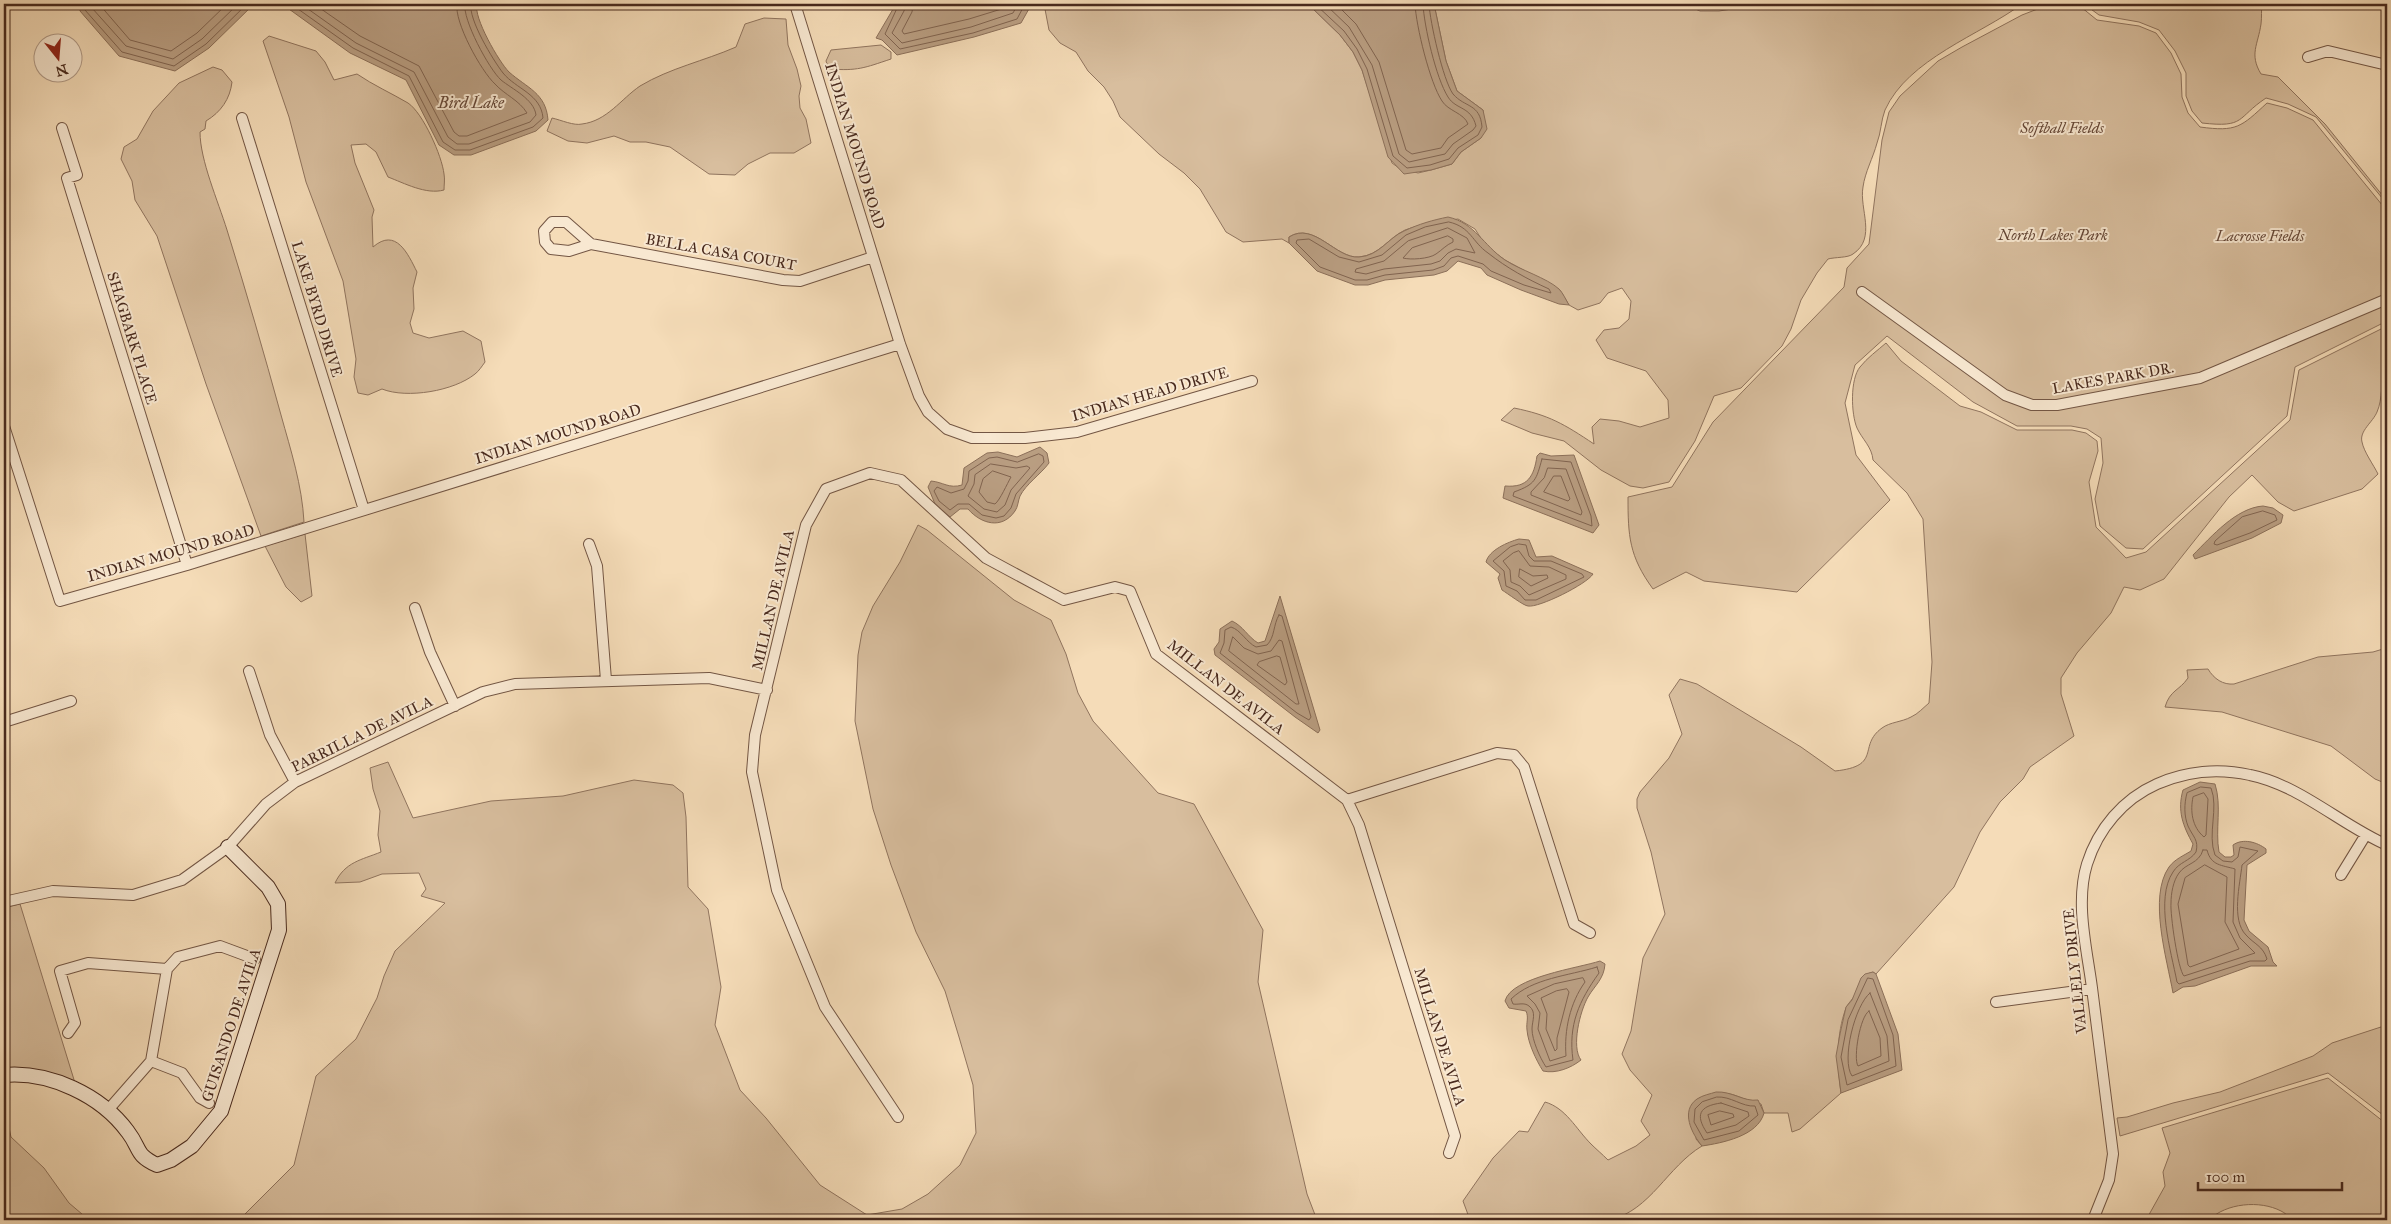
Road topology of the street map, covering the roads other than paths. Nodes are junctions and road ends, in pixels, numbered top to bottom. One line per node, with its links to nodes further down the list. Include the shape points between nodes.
1 (795, 4): 7 (street, INDIAN MOUND ROAD)
2 (2308, 58): 3 (street, via 2328,51)
3 (2387, 65)
4 (242, 118): 13 (street, LAKE BYRD DRIVE)
5 (62, 128): 15 (street, SHAGBARK PLACE, via 77,175 67,178)
6 (592, 244): 7 (street, BELLA CASA COURT, via 800,281)
7 (873, 257): 10 (street, INDIAN MOUND ROAD)
8 (1862, 292): 9 (street, LAKES PARK DR., via 2005,395 2032,405 2056,406 2200,378)
9 (2387, 299)
10 (900, 344): 11 (street, INDIAN HEAD DRIVE, via 928,412 947,429 972,438 1025,438 1077,432); 13 (street, INDIAN MOUND ROAD)
11 (1252, 381)
12 (4, 426): 15 (street, INDIAN MOUND ROAD, via 60,601)
13 (364, 510): 15 (street, INDIAN MOUND ROAD)
14 (589, 544): 18 (street, via 597,566)
15 (187, 565)
16 (415, 608): 21 (street, via 430,652)
17 (249, 671): 23 (street, via 270,735)
18 (606, 680): 19 (street, PARRILLA DE AVILA, via 709,678); 21 (street, PARRILLA DE AVILA, via 515,684 483,692)
19 (766, 690): 24 (street, MILLAN DE AVILA, via 806,525 826,489 870,472 901,480 986,558 1064,600 1115,587 1130,592 1156,654); 40 (street, MILLAN DE AVILA, via 755,735 752,772 777,890 825,1007)
20 (72, 701): 22 (street)
21 (455, 706): 23 (street, PARRILLA DE AVILA)
22 (4, 722)
23 (295, 782): 27 (street, PARRILLA DE AVILA, via 266,804)
24 (1347, 800): 30 (street, via 1497,752 1514,755 1524,767 1574,924); 41 (street, MILLAN DE AVILA, via 1359,825 1455,1136)
25 (2366, 836): 26 (street, VALLELY DRIVE); 28 (street); 33 (street, VALLELY DRIVE, via 2290,789 2251,775 2198,772 2171,778 2148,788 2109,821 2095,842 2086,866 2081,908)
26 (2387, 845)
27 (228, 847): 29 (street, PARRILLA DE AVILA, via 182,880 133,895 53,891); 39 (street, GUISANDO DE AVILA, via 268,887 278,904 279,930 221,1111 192,1146 157,1165 143,1159 128,1132)
28 (2342, 875)
29 (4, 902)
30 (1590, 933)
31 (256, 960): 32 (street, via 220,946 178,957)
32 (168, 969): 35 (street, via 88,963 60,971 75,1024); 36 (street)
33 (2092, 988): 34 (street); 42 (street, VALLELY DRIVE, via 2112,1154 2109,1180)
34 (1996, 1002)
35 (68, 1034)
36 (151, 1061): 38 (street, via 182,1073 200,1098); 39 (street)
37 (4, 1075): 39 (street, GUISANDO DE AVILA, via 21,1074 66,1084)
38 (209, 1103)
39 (108, 1110)
40 (898, 1117)
41 (1448, 1153)
42 (2093, 1220)

